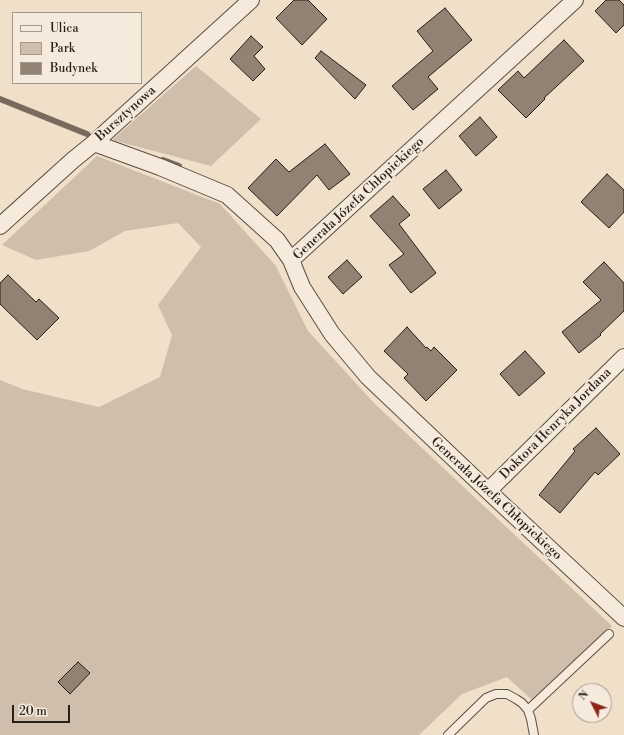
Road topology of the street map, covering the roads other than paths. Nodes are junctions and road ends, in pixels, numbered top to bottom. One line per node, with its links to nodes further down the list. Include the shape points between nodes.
1 (251, 0): 3 (street, Bursztynowa)
2 (575, 0): 5 (street, Generała Józefa Chłopickiego)
3 (94, 143): 4 (street, Bursztynowa); 5 (street, via 227,195 277,240)
4 (0, 226)
5 (291, 260): 7 (street, Generała Józefa Chłopickiego, via 302,287 332,334 368,377)
6 (624, 357): 7 (street, Doktora Henryka Jordana)
7 (488, 491): 8 (street, Generała Józefa Chłopickiego)
8 (624, 618)
9 (609, 634): 10 (lane)
10 (528, 710): 11 (lane, via 507,694 496,694 486,698); 12 (lane)
11 (448, 735)
12 (534, 735)

